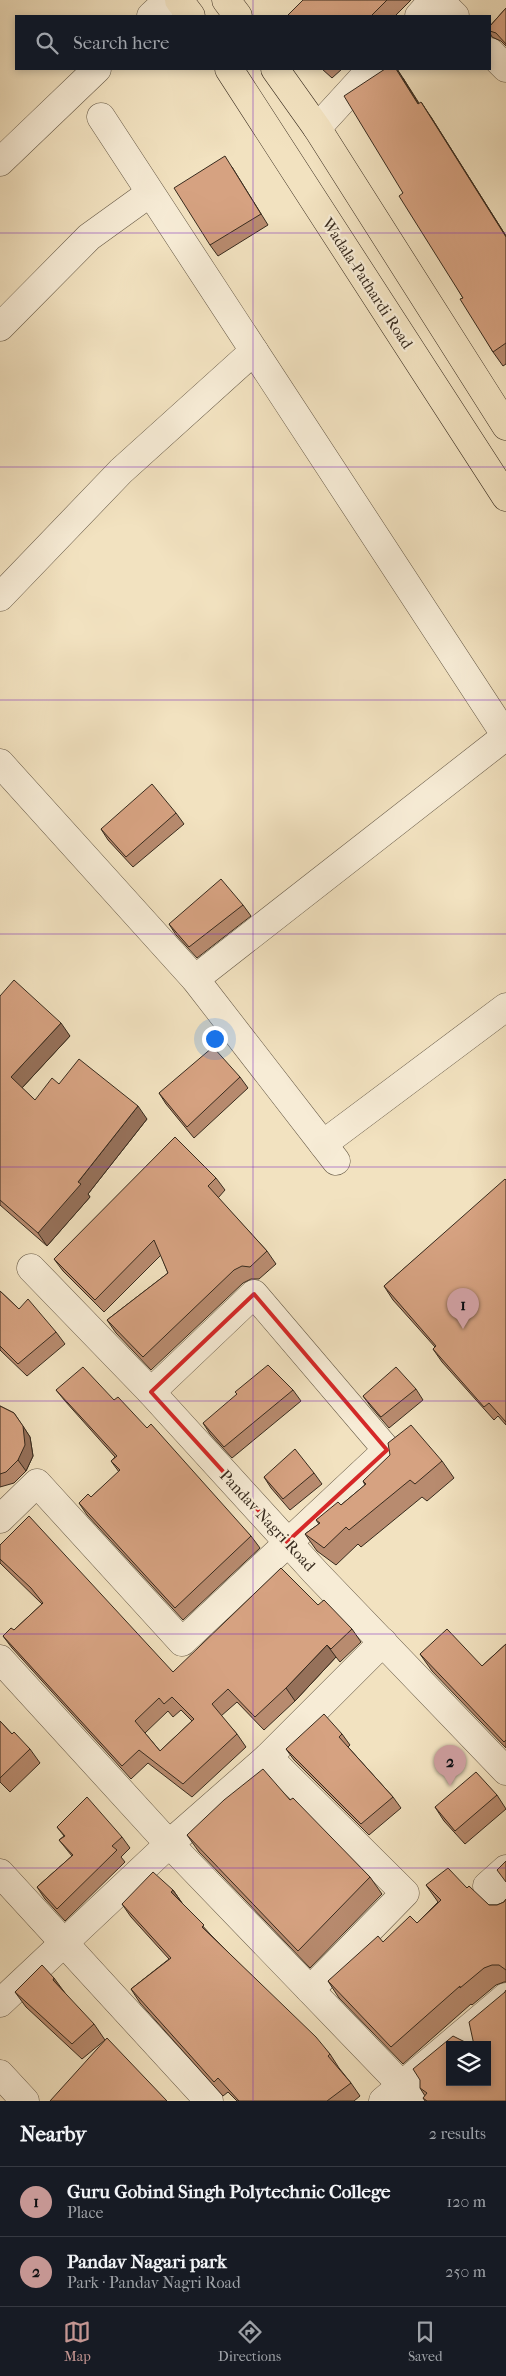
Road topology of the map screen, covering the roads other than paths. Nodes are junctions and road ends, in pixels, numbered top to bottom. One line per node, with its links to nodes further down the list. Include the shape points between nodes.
1 (168, 0): 6 (street)
2 (180, 0): 7 (main road)
3 (226, 0): 8 (main road)
4 (433, 0): 9 (street)
5 (439, 0): 10 (street)
6 (152, 15)
7 (190, 15)
8 (237, 15)
9 (420, 15)
10 (454, 15)
11 (491, 53): 12 (street)
12 (506, 68)
13 (96, 70): 19 (street)
14 (230, 70): 24 (main road, Wadala-Pathardi Road)
15 (277, 70): 18 (main road)
16 (370, 70): 18 (street)
17 (101, 117): 20 (street)
18 (318, 128): 23 (main road)
19 (0, 162)
20 (150, 193): 21 (street, via 89,237); 22 (street)
21 (0, 327)
22 (254, 351): 25 (street, via 121,471); 26 (street)
23 (506, 426)
24 (506, 498)
25 (0, 598)
26 (506, 736): 28 (street)
27 (0, 762): 28 (street)
28 (195, 979): 29 (street, via 329,1152)
29 (506, 1007)
30 (31, 1268): 31 (street, Pandav Nagri Road)
31 (151, 1392): 33 (street, Pandav Nagri Road); 33 (street, via 254,1294 387,1450)
32 (0, 1519): 33 (street, via 37,1483 182,1642)
33 (288, 1542): 34 (street, Pandav Nagri Road)
34 (383, 1642): 36 (street); 37 (street, Pandav Nagri Road)
35 (0, 1659): 38 (street)
36 (268, 1757): 38 (street); 43 (street, via 405,1893)
37 (506, 1771)
38 (169, 1844): 42 (street); 43 (street)
39 (506, 1869): 41 (street, via 487,1886)
40 (0, 1873): 42 (street)
41 (506, 1907)
42 (64, 1943): 45 (street); 47 (street)
43 (310, 1990): 48 (street)
44 (505, 2000): 48 (street)
45 (0, 2003)
46 (0, 2074): 49 (street)
47 (196, 2096)
48 (401, 2096)
49 (25, 2101)

